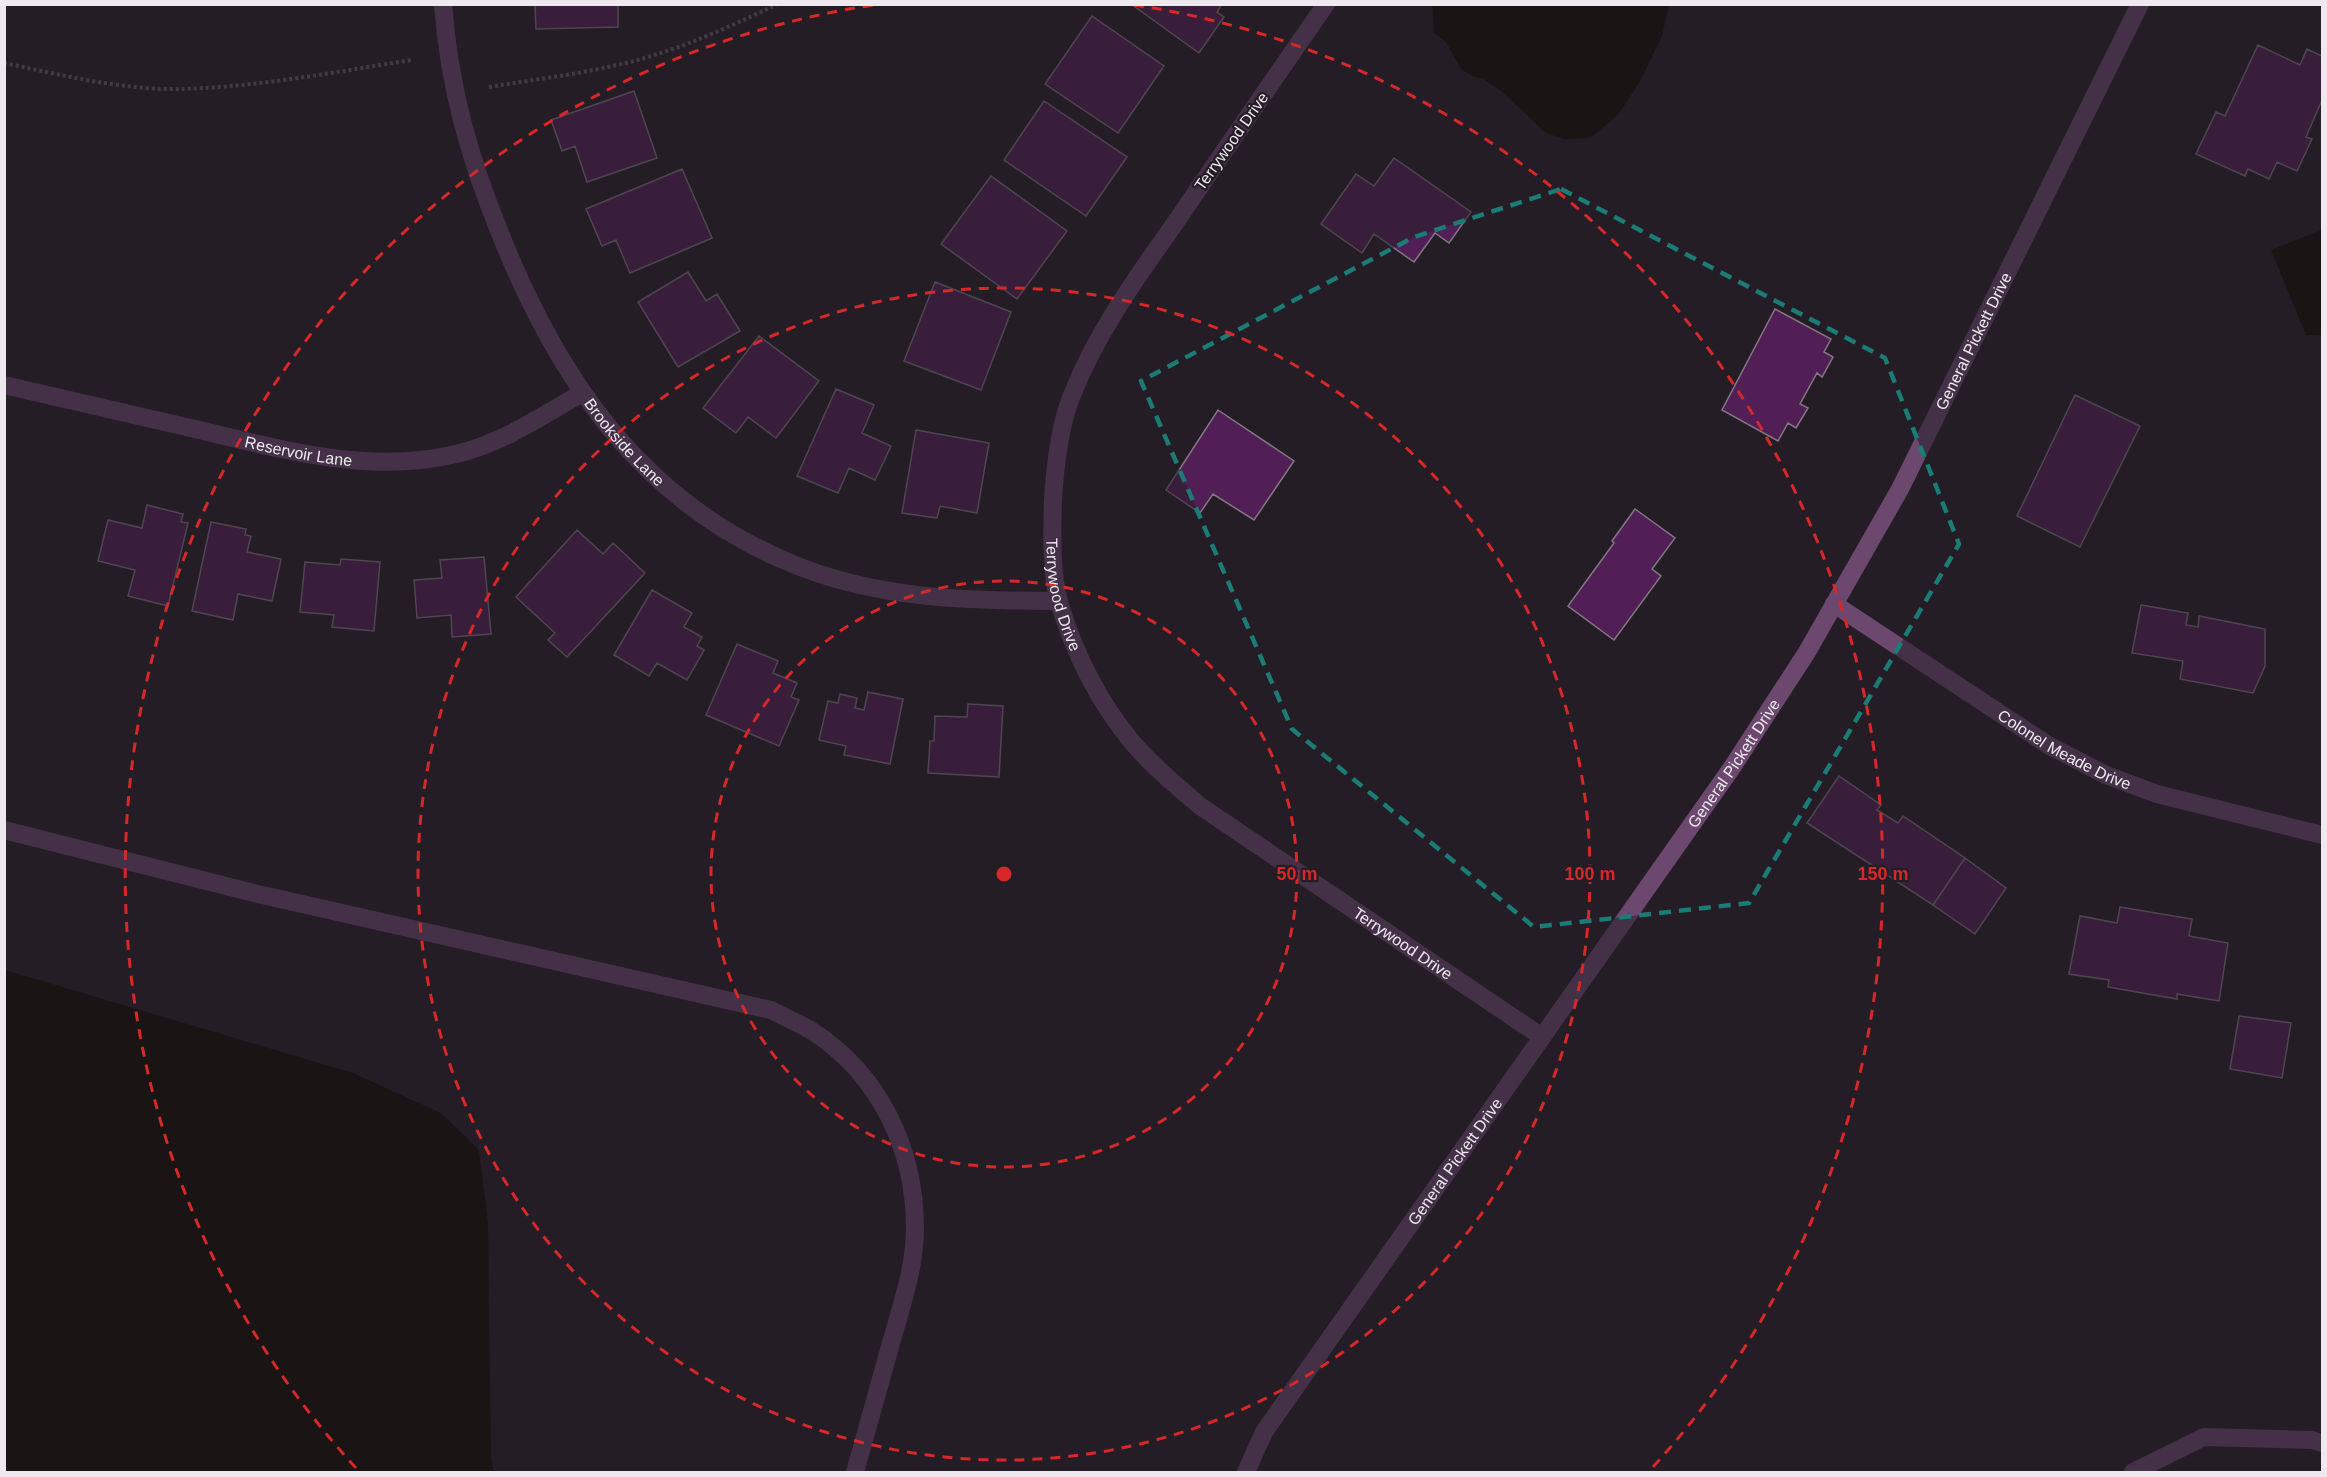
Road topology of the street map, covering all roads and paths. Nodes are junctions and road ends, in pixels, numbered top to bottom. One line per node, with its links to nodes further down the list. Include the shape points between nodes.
1 (443, 4): 9 (street, Brookside Lane, via 452,84 464,135 486,198 546,336)
2 (778, 4): 7 (path, via 651,56)
3 (1326, 4): 10 (street, Terrywood Drive, via 1092,348 1071,398 1059,443 1051,539)
4 (2140, 4): 11 (street, General Pickett Drive, via 1900,489)
5 (411, 60): 6 (path, via 258,84 178,89 93,82)
6 (4, 63)
7 (489, 87)
8 (4, 385): 9 (street, Reservoir Lane, via 321,457 370,462 419,461 457,454 499,439)
9 (582, 393): 10 (street, Brookside Lane, via 615,437 673,492 737,537 788,563 847,582 908,595)
10 (1059, 601): 14 (street, Terrywood Drive, via 1081,659 1106,705 1132,742 1163,774 1200,806)
11 (1834, 604): 13 (street, Colonel Meade Drive, via 2048,745 2106,775 2157,794); 14 (street, General Pickett Drive, via 1733,766)
12 (4, 830): 16 (street, via 258,894 771,1010 812,1031 848,1061 878,1096 900,1137 912,1183 915,1230 909,1278)
13 (2322, 835)
14 (1542, 1037): 17 (street, General Pickett Drive, via 1264,1432)
15 (2322, 1443): 18 (street, via 2204,1437)
16 (855, 1473)
17 (1246, 1473)
18 (2133, 1473)

